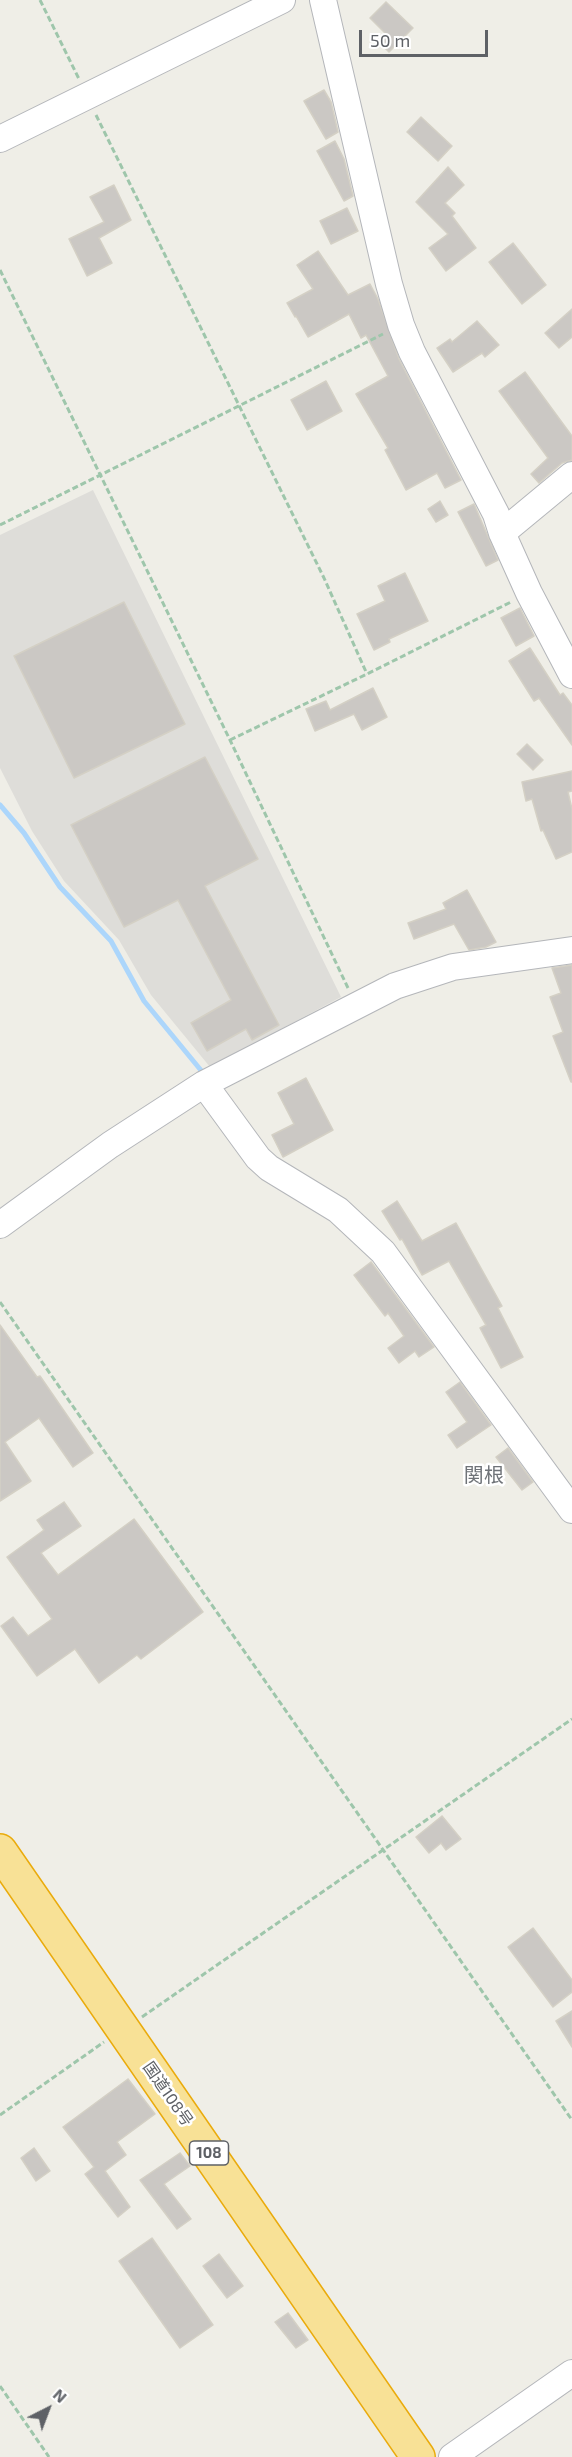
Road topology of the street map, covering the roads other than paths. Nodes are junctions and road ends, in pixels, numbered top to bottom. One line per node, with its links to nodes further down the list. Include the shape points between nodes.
1 (282, 0): 3 (street)
2 (323, 0): 5 (street, via 401,325 496,514)
3 (0, 139)
4 (572, 475): 5 (street)
5 (501, 533): 6 (street)
6 (572, 675)
7 (572, 950): 8 (street, via 453,967 395,986)
8 (204, 1084): 9 (street, via 110,1145); 10 (street, via 258,1158 338,1210 382,1252)
9 (0, 1225)
10 (572, 1510)
11 (0, 1851): 13 (highway, 国道108号 / 108)
12 (572, 2373): 14 (street)
13 (418, 2457)
14 (452, 2457)

